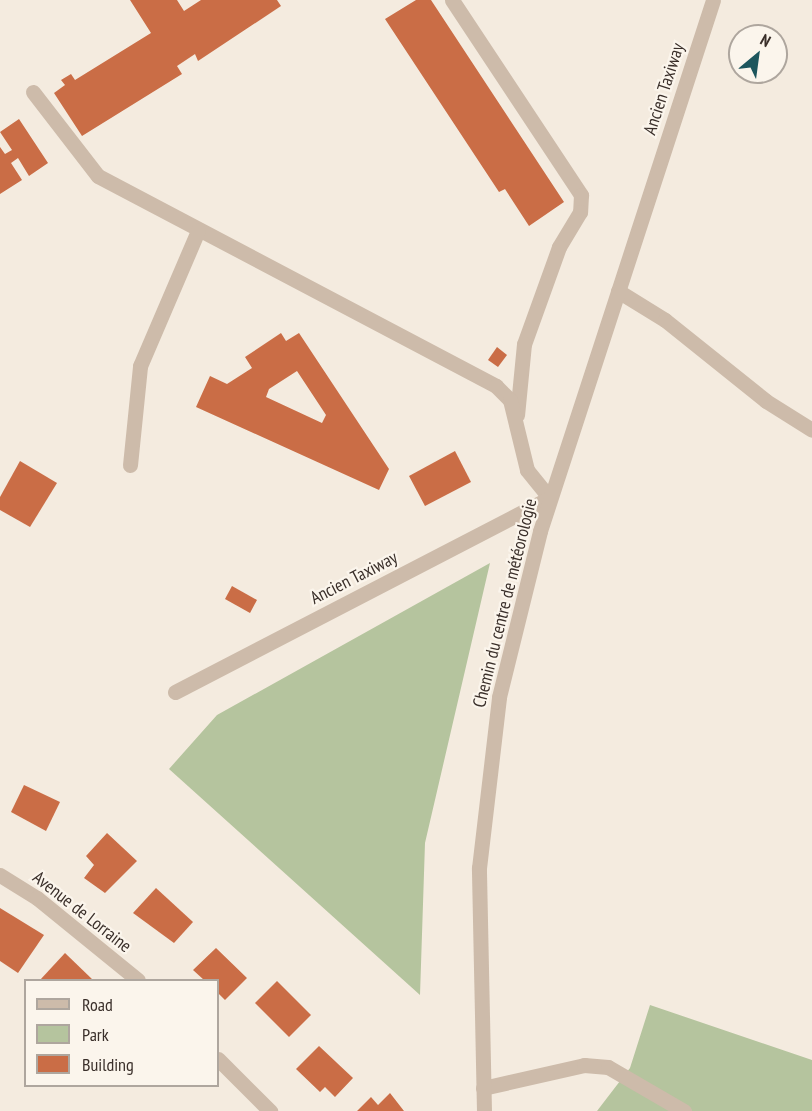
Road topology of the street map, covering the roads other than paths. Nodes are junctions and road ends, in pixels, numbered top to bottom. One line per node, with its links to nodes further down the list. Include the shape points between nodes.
1 (452, 0): 7 (street, via 581,195 580,212 560,247 524,344)
2 (713, 0): 4 (street, Ancien Taxiway)
3 (33, 92): 5 (street, via 99,176)
4 (651, 191): 6 (street, Chemin du centre de météorologie)
5 (198, 231): 7 (street, via 481,376 510,400); 9 (street, via 140,366)
6 (618, 291): 8 (street, via 665,320 766,400); 10 (street, Chemin du centre de météorologie)
7 (517, 421): 10 (street, via 527,471)
8 (812, 429)
9 (130, 465)
10 (550, 498): 11 (street, Ancien Taxiway); 15 (street, Chemin du centre de météorologie, via 499,698 479,868)
11 (175, 692)
12 (0, 876): 13 (street, Avenue de Lorraine, via 37,898)
13 (136, 979)
14 (219, 1060): 16 (street)
15 (483, 1088): 17 (street, Chemin du centre de météorologie); 18 (street, via 584,1065 608,1067)
16 (270, 1111)
17 (484, 1111)
18 (684, 1111)

